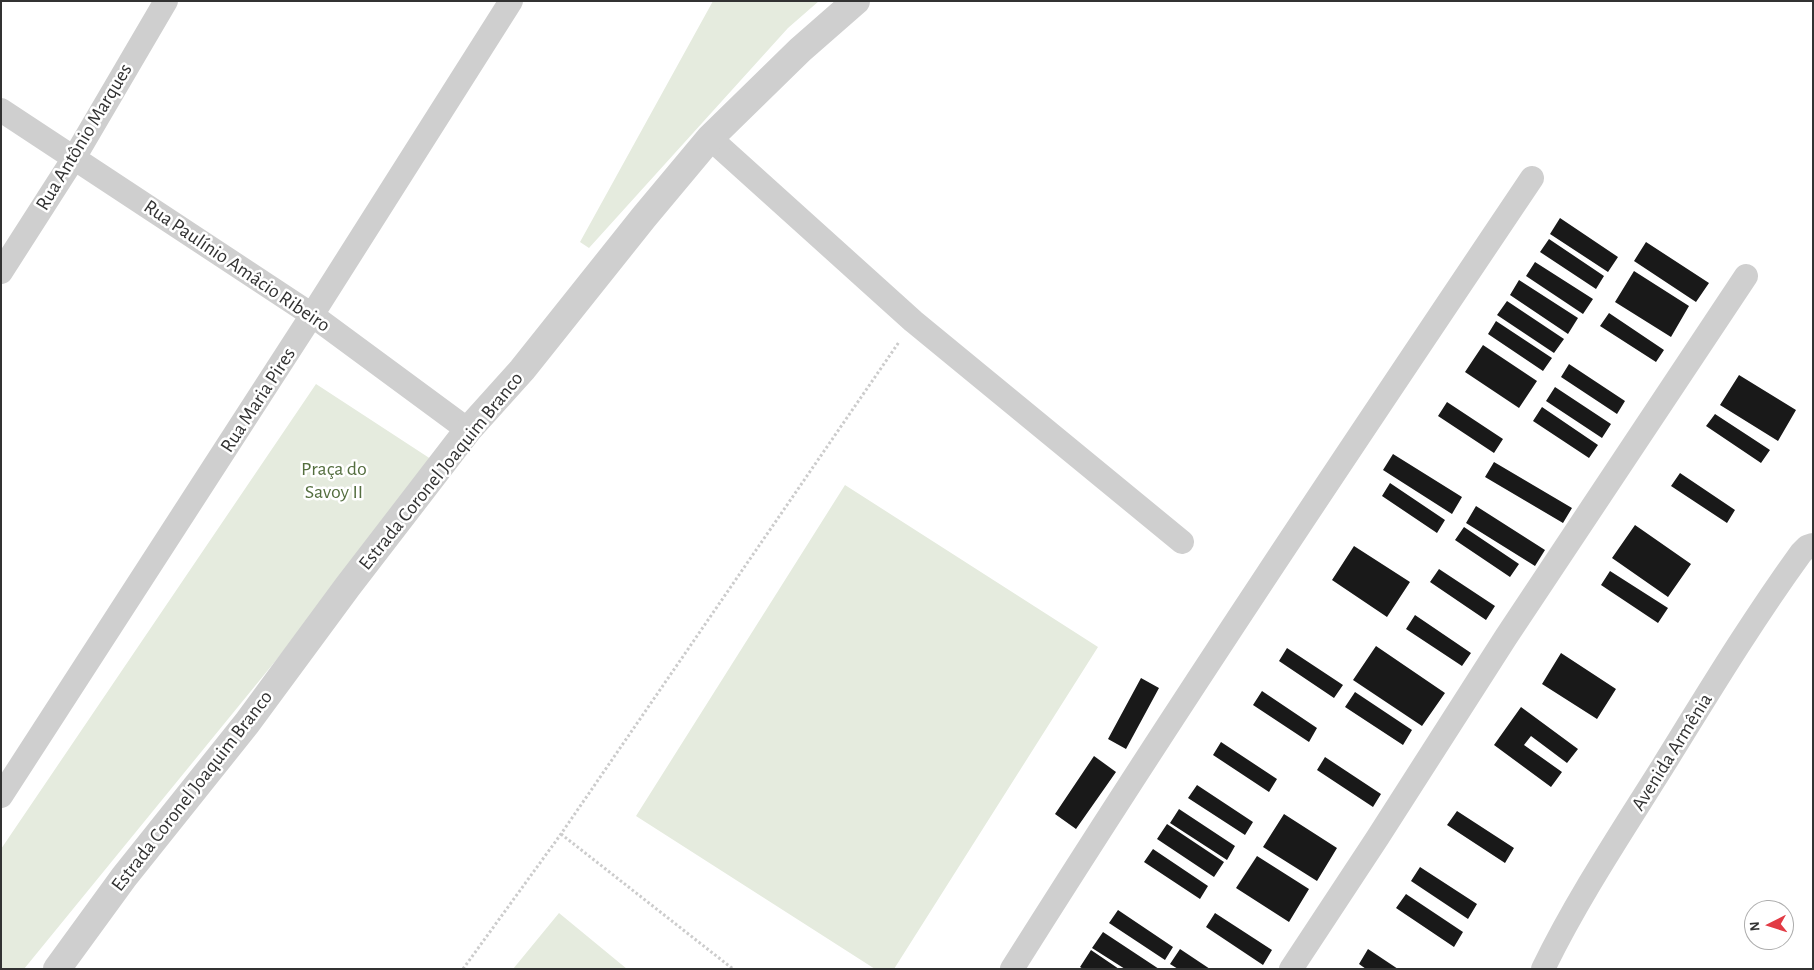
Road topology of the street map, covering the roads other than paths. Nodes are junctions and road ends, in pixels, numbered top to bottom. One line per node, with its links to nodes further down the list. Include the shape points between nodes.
1 (166, 1): 6 (street, Rua Antônio Marques)
2 (511, 1): 10 (street, Rua Maria Pires)
3 (856, 1): 5 (street, Estrada Coronel Joaquim Branco, via 800,50)
4 (1, 110): 6 (street, Rua Paulínio Amâcio Ribeiro)
5 (710, 138): 11 (street, Estrada Coronel Joaquim Branco, via 522,370); 12 (street, via 913,322)
6 (74, 158): 8 (street, Rua Antônio Marques); 10 (street, Rua Paulínio Amâcio Ribeiro)
7 (1532, 178): 16 (street, via 1086,850)
8 (1, 272)
9 (1746, 276): 17 (street)
10 (312, 315): 11 (street, Rua Paulínio Amâcio Ribeiro); 14 (street, Rua Maria Pires)
11 (468, 430): 15 (street, Estrada Coronel Joaquim Branco, via 247,723 124,877)
12 (1182, 542)
13 (1813, 544): 18 (street, Avenida Armênia, via 1800,553 1740,644 1622,832 1559,936)
14 (1, 796)
15 (58, 969)
16 (1012, 969)
17 (1291, 969)
18 (1543, 969)

